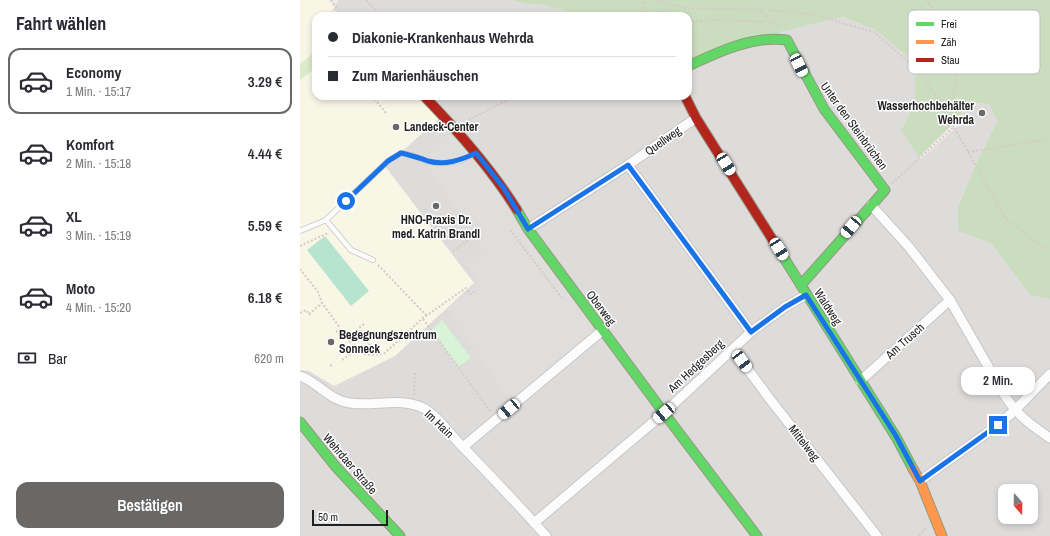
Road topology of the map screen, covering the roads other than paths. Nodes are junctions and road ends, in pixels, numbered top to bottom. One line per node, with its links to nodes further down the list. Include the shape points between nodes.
1 (692, 64): 7 (street, Unter den Steinbrüchen, via 754,41 781,38 787,40 824,109 885,190)
2 (428, 100): 5 (street, Oberweg)
3 (687, 100): 4 (street, Waldweg)
4 (696, 118): 6 (street, Quellweg); 12 (street, Waldweg)
5 (476, 153): 8 (lane, via 459,161 446,163 429,162 401,153 388,161); 9 (street, Oberweg, via 503,187)
6 (628, 165): 9 (street, Quellweg); 16 (street)
7 (871, 204): 12 (street); 14 (street, via 909,247)
8 (326, 220): 10 (lane); 11 (lane, via 351,250)
9 (528, 229): 15 (street, Oberweg)
10 (300, 231)
11 (373, 260)
12 (801, 285): 13 (street, Waldweg)
13 (806, 295): 16 (street, Am Hedgesberg); 20 (street, Waldweg)
14 (950, 300): 20 (street, Am Trusch); 21 (street)
15 (603, 330): 22 (street, Oberweg); 25 (street)
16 (751, 332): 17 (street, Am Hedgesberg)
17 (733, 349): 22 (street, Am Hedgesberg); 31 (street, Mittelweg)
18 (1050, 374): 21 (street)
19 (300, 376): 25 (street, Im Hain, via 340,401 362,404 404,403 425,409)
20 (860, 381): 26 (street, Waldweg, via 896,436)
21 (1014, 410): 24 (street); 26 (street, via 998,425)
22 (664, 413): 27 (street, Am Hedgesberg); 30 (street, Oberweg)
23 (300, 422): 28 (street, Wehrdaer Straße, via 341,474)
24 (1050, 438)
25 (463, 447): 27 (street, Im Hain)
26 (920, 481): 32 (street, Waldweg)
27 (534, 523): 29 (street, Im Hain)
28 (400, 536)
29 (546, 536)
30 (757, 536)
31 (876, 536)
32 (942, 536)

